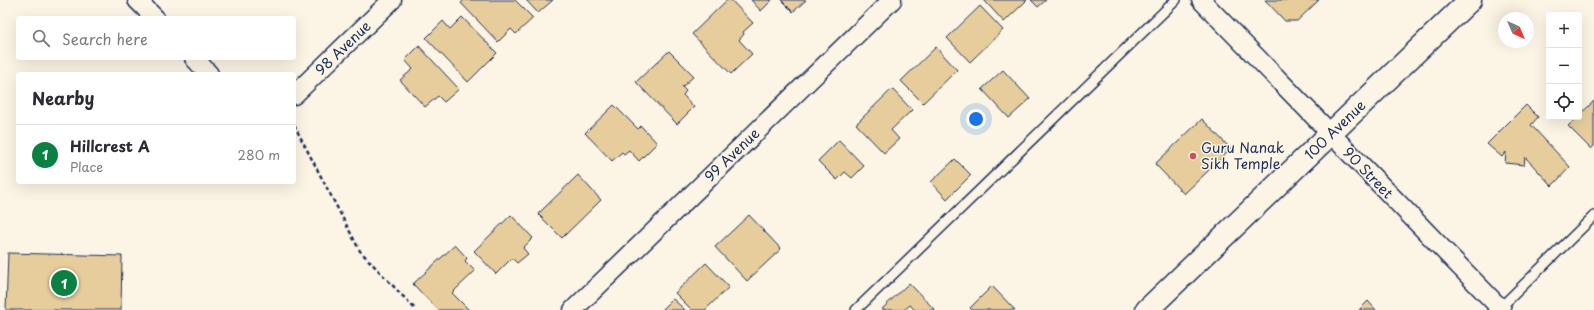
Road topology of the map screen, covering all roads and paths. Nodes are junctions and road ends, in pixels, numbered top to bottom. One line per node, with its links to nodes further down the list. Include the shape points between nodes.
1 (138, 0): 7 (street)
2 (392, 0): 10 (street, 98 Avenue)
3 (892, 0): 16 (street, 99 Avenue)
4 (1176, 0): 17 (lane)
5 (1201, 0): 12 (street, 90 Street)
6 (1470, 0): 12 (main road, 100 Avenue)
7 (153, 16)
8 (196, 60): 9 (street)
9 (207, 72)
10 (296, 93)
11 (296, 129): 15 (path, via 360,251)
12 (1331, 134): 14 (street, 90 Street); 18 (main road, 100 Avenue)
13 (1594, 216): 14 (lane)
14 (1501, 309)
15 (416, 310)
16 (573, 310)
17 (856, 310)
18 (1148, 310)

